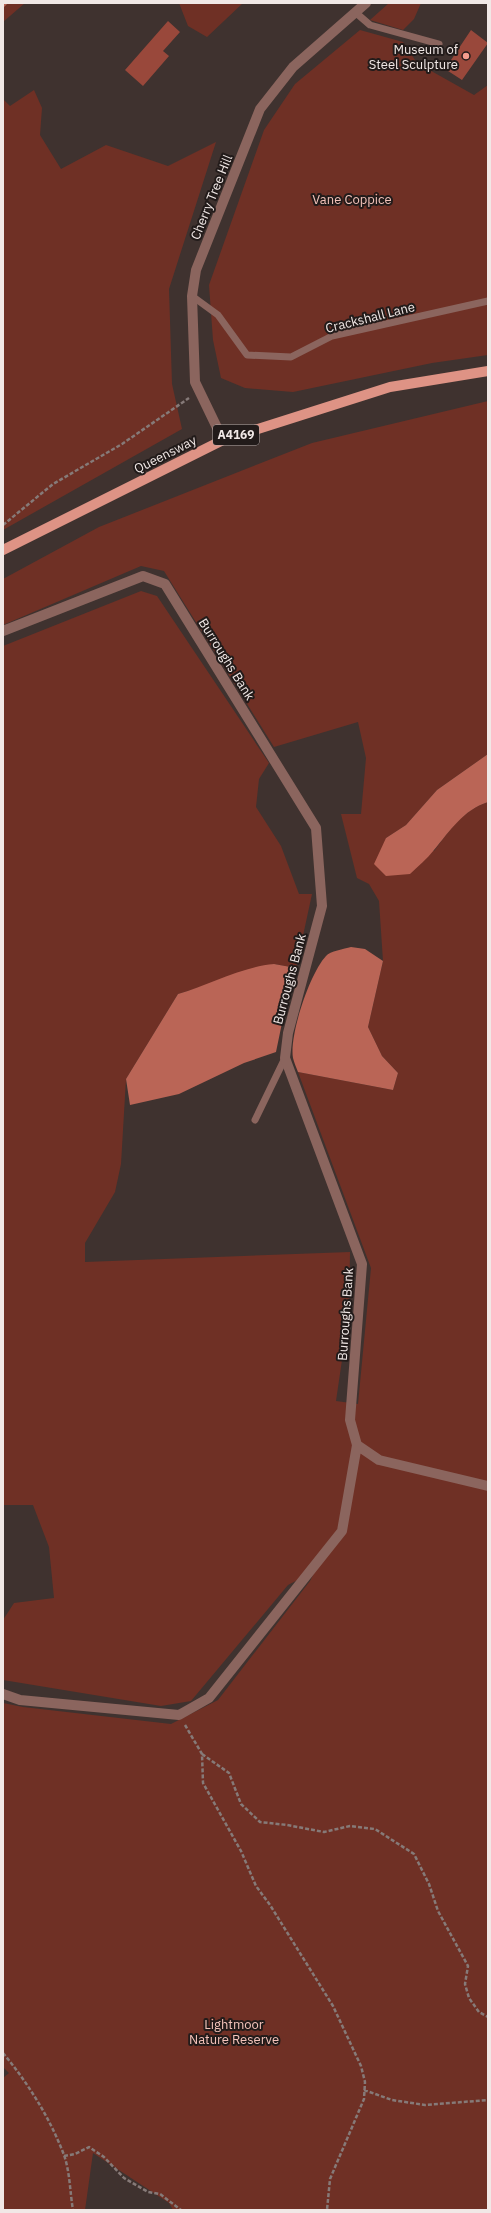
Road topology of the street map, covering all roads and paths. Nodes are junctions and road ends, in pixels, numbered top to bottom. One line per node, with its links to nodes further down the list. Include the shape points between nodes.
1 (366, 3): 2 (street, Cherry Tree Hill)
2 (355, 12): 3 (lane, via 370,24); 4 (street, Cherry Tree Hill, via 293,68 260,109 196,270)
3 (439, 44)
4 (192, 296): 5 (lane, Crackshall Lane, via 218,315 247,355 291,358 332,336); 7 (street, Cherry Tree Hill, via 195,382)
5 (488, 302)
6 (488, 371): 8 (main road, Queensway / A4169, via 390,387)
7 (200, 392): 8 (street, Cherry Tree Hill); 9 (path, via 122,444 53,484)
8 (223, 440): 10 (main road, Queensway / A4169)
9 (3, 525)
10 (3, 550)
11 (3, 631): 12 (street, Burroughs Bank, via 143,576 165,584 316,828 322,906 288,1033)
12 (285, 1058): 13 (lane); 14 (street, Burroughs Bank, via 362,1264 350,1420)
13 (255, 1120)
14 (357, 1445): 15 (street, via 379,1460); 17 (street, via 342,1531 209,1698)
15 (488, 1486)
16 (3, 1694): 17 (street, via 20,1700)
17 (179, 1715): 18 (path)
18 (202, 1754): 19 (path, via 229,1773 241,1804 260,1822 324,1832 350,1826 375,1828 414,1854 429,1884 438,1911 468,1966 465,1984 469,1998 479,2012); 21 (path, via 203,1783 241,1851 256,1886 333,2006 361,2066)
19 (488, 2017)
20 (3, 2052): 23 (path, via 23,2076 41,2106)
21 (364, 2090): 22 (path, via 392,2100 425,2105); 26 (path, via 364,2099 332,2170)
22 (488, 2100)
23 (64, 2156): 24 (path); 25 (path, via 76,2154 90,2147 104,2157 124,2178 148,2192 160,2194)
24 (73, 2210)
25 (180, 2210)
26 (327, 2210)

